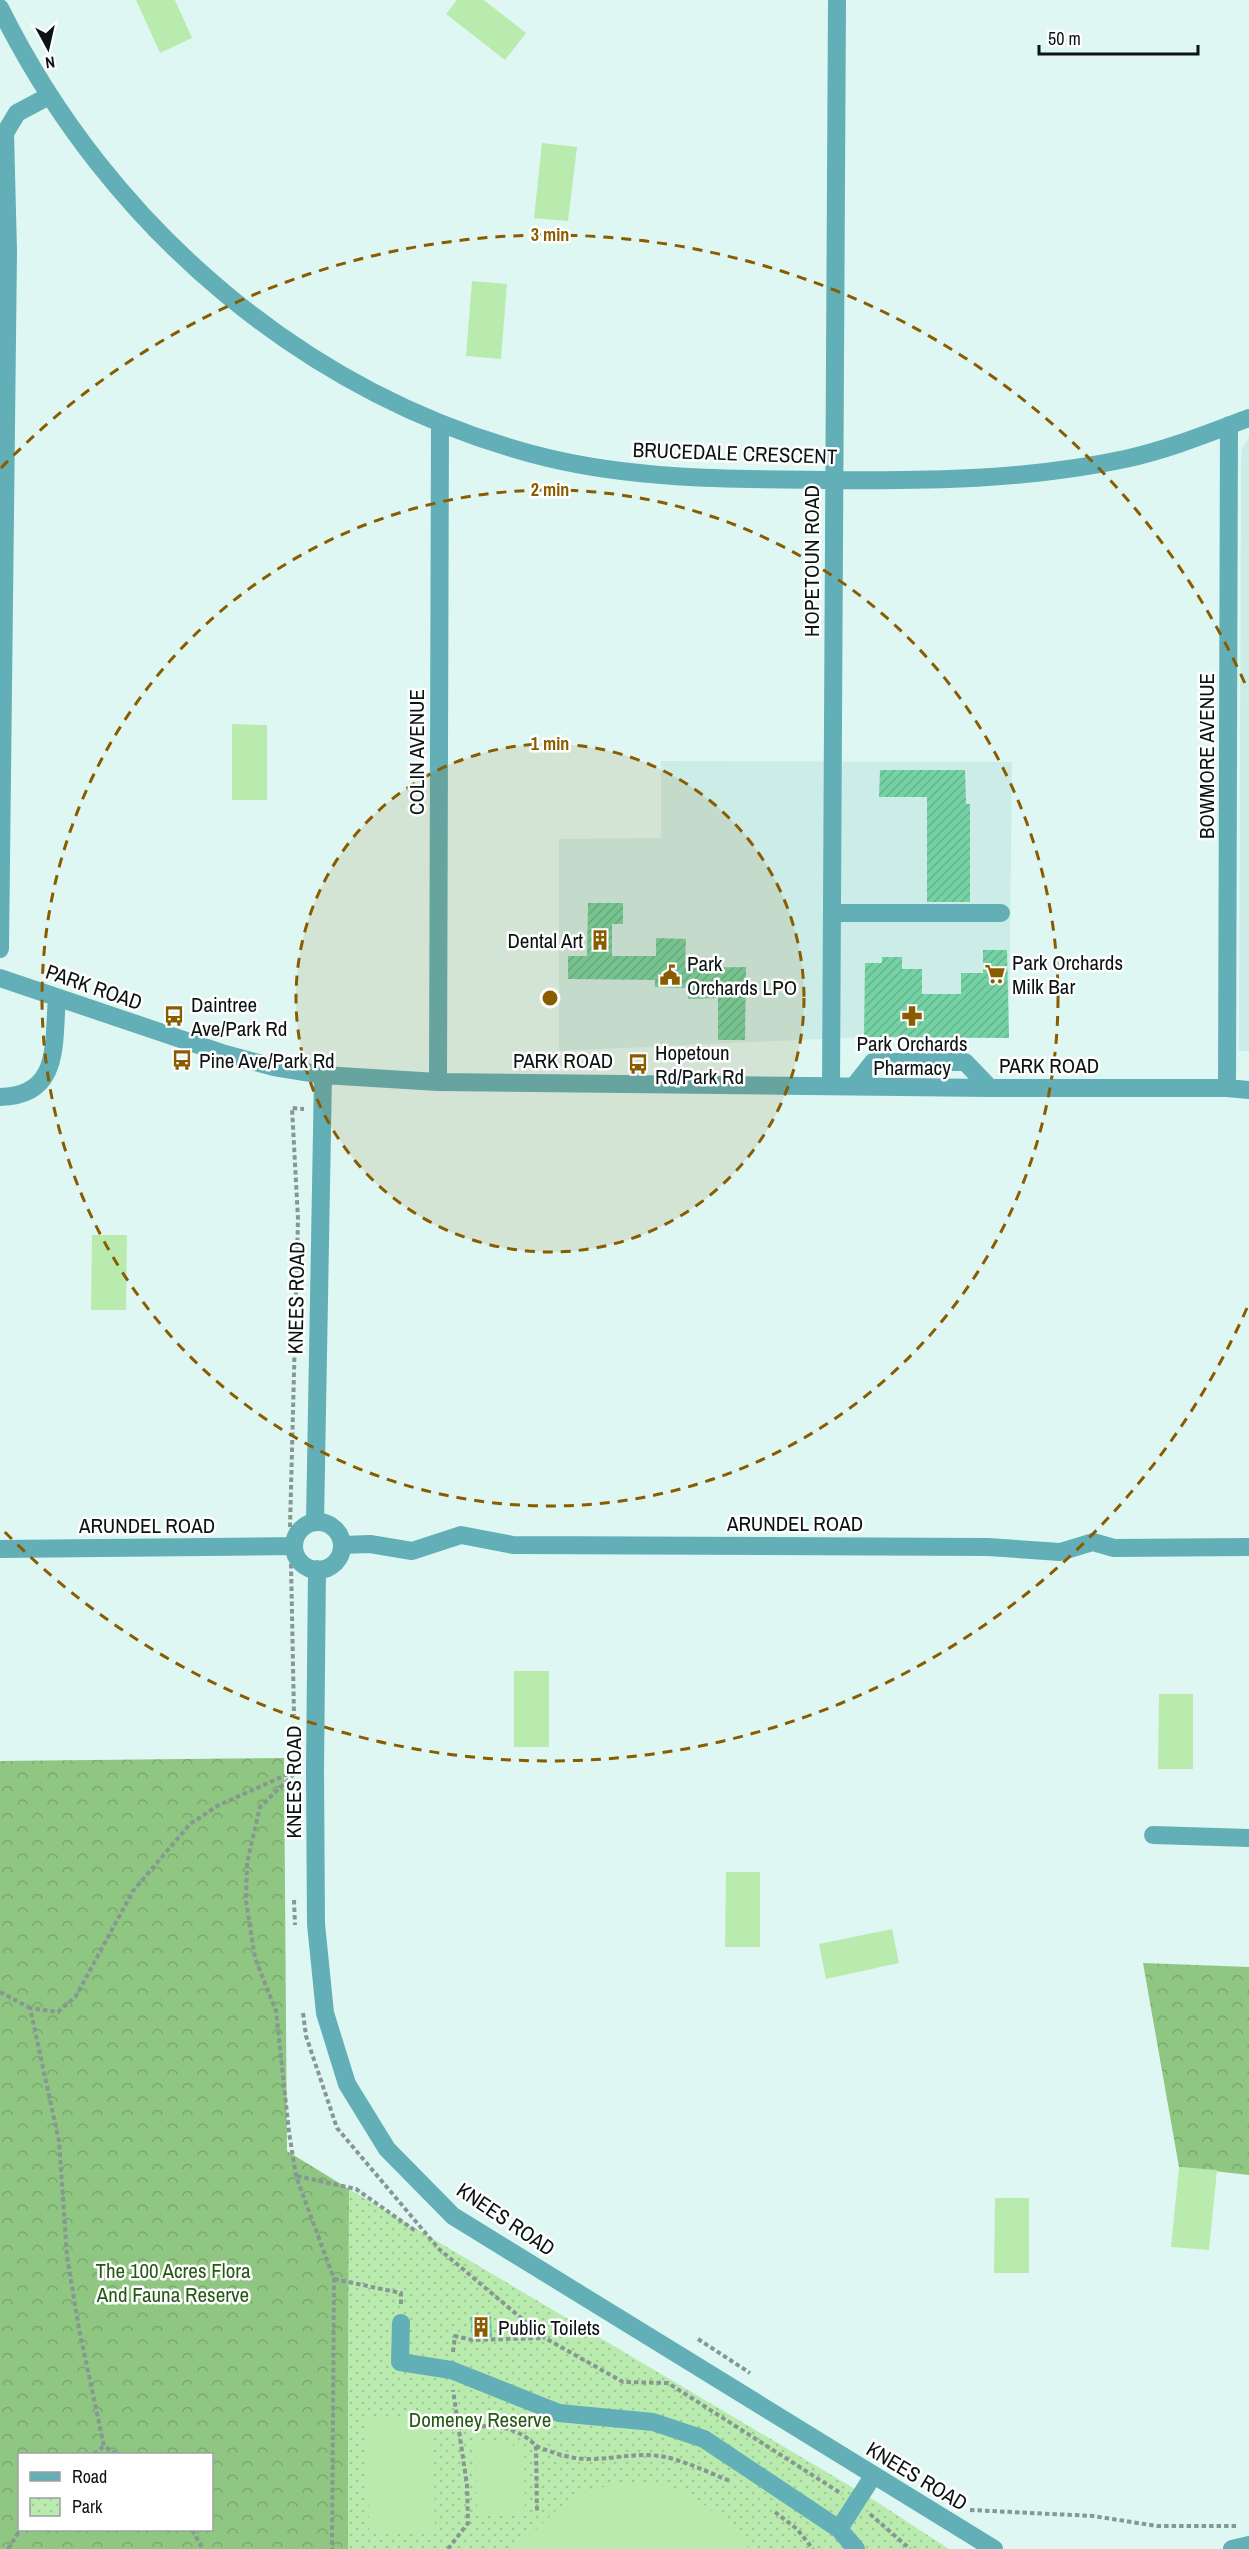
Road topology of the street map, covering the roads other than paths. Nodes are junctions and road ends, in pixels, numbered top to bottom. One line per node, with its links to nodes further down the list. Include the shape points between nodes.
1 (837, 0): 7 (street, HOPETOUN ROAD)
2 (0, 8): 3 (street, BRUCEDALE CRESCENT)
3 (49, 96): 5 (street, BRUCEDALE CRESCENT, via 137,210 198,272 260,322 320,363); 10 (street, via 18,112 5,133 8,251)
4 (1249, 418): 6 (street, BRUCEDALE CRESCENT)
5 (440, 423): 7 (street, BRUCEDALE CRESCENT, via 549,458 611,469 724,479); 14 (street, COLIN AVENUE)
6 (1229, 426): 7 (street, BRUCEDALE CRESCENT, via 1128,459 1038,474); 18 (street, BOWMORE AVENUE)
7 (834, 480): 8 (street, HOPETOUN ROAD)
8 (832, 913): 9 (street); 15 (street, HOPETOUN ROAD)
9 (1001, 913)
10 (0, 949)
11 (0, 978): 12 (street, PARK ROAD)
12 (57, 998): 13 (street, PARK ROAD, via 225,1053); 20 (street, via 52,1056 45,1078 31,1092)
13 (323, 1075): 14 (street, PARK ROAD); 21 (street, KNEES ROAD)
14 (438, 1082): 15 (street, PARK ROAD)
15 (831, 1086): 16 (street, PARK ROAD)
16 (855, 1086): 17 (street, PARK ROAD); 17 (street, via 873,1062 965,1062)
17 (990, 1088): 18 (street, PARK ROAD)
18 (1227, 1088): 19 (street, PARK ROAD)
19 (1249, 1090)
20 (0, 1097)
21 (315, 1522): 22 (street, via 336,1530); 23 (street, via 302,1527)
22 (342, 1545): 24 (street, ARUNDEL ROAD, via 370,1544 412,1551 461,1535 513,1545 976,1547 1060,1552 1094,1542 1114,1548); 26 (street, via 337,1560)
23 (291, 1547): 25 (street, ARUNDEL ROAD); 26 (street, via 303,1565)
24 (1249, 1547)
25 (0, 1549)
26 (317, 1569): 30 (street, KNEES ROAD, via 316,1924 325,2013 346,2084 387,2149 453,2216)
27 (1153, 1835): 28 (street)
28 (1249, 1839)
29 (401, 2323): 31 (street, via 400,2362 451,2370 559,2413 653,2422 704,2439)
30 (873, 2476): 31 (street); 34 (street, KNEES ROAD)
31 (839, 2529): 33 (street)
32 (1249, 2545): 35 (street)
33 (856, 2549)
34 (994, 2549)
35 (1232, 2549)

